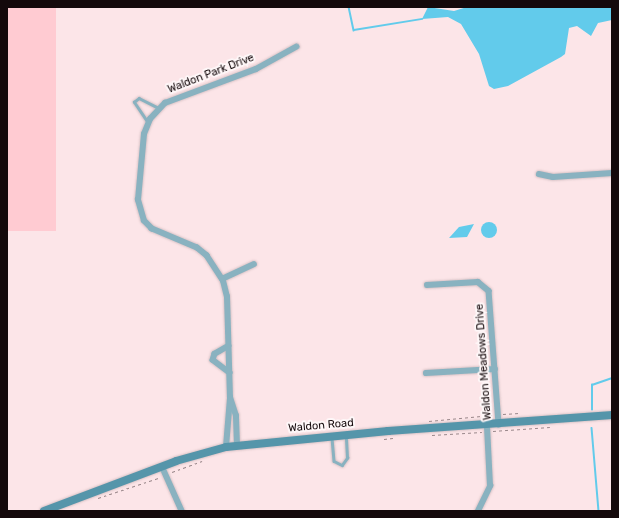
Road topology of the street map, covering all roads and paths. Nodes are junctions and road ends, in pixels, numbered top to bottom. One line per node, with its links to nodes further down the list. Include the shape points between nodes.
1 (296, 47): 2 (street, Waldon Park Drive, via 256,69 177,97)
2 (160, 108): 3 (street, Waldon Park Drive); 3 (lane, via 139,98 134,102)
3 (148, 123): 7 (street, via 138,200 144,221 152,229 197,248 207,256)
4 (612, 173): 5 (street, via 547,178)
5 (539, 174)
6 (254, 264): 7 (street)
7 (222, 279): 9 (street, via 227,297)
8 (427, 285): 10 (street, Waldon Meadows Drive, via 475,282 487,288)
9 (229, 346): 11 (street); 11 (street, via 215,354 213,360)
10 (495, 369): 12 (street); 15 (street, Waldon Meadows Drive)
11 (230, 373): 13 (street)
12 (426, 373)
13 (230, 398): 22 (street, via 236,416); 23 (street)
14 (519, 413): 15 (path)
15 (498, 414): 17 (path); 18 (street, Waldon Meadows Drive)
16 (612, 415): 18 (street, Waldon Road)
17 (428, 421)
18 (499, 425): 19 (street, Waldon Road)
19 (487, 426): 20 (street, Waldon Road); 27 (street, via 490,486)
20 (346, 434): 21 (street, Waldon Road); 21 (lane, via 347,458 342,465 334,461)
21 (332, 436): 22 (street, Waldon Road)
22 (237, 446): 23 (street, Waldon Road)
23 (226, 448): 24 (street, Waldon Road)
24 (162, 466): 25 (street, Waldon Road); 26 (street)
25 (44, 511)
26 (182, 511)
27 (478, 511)

